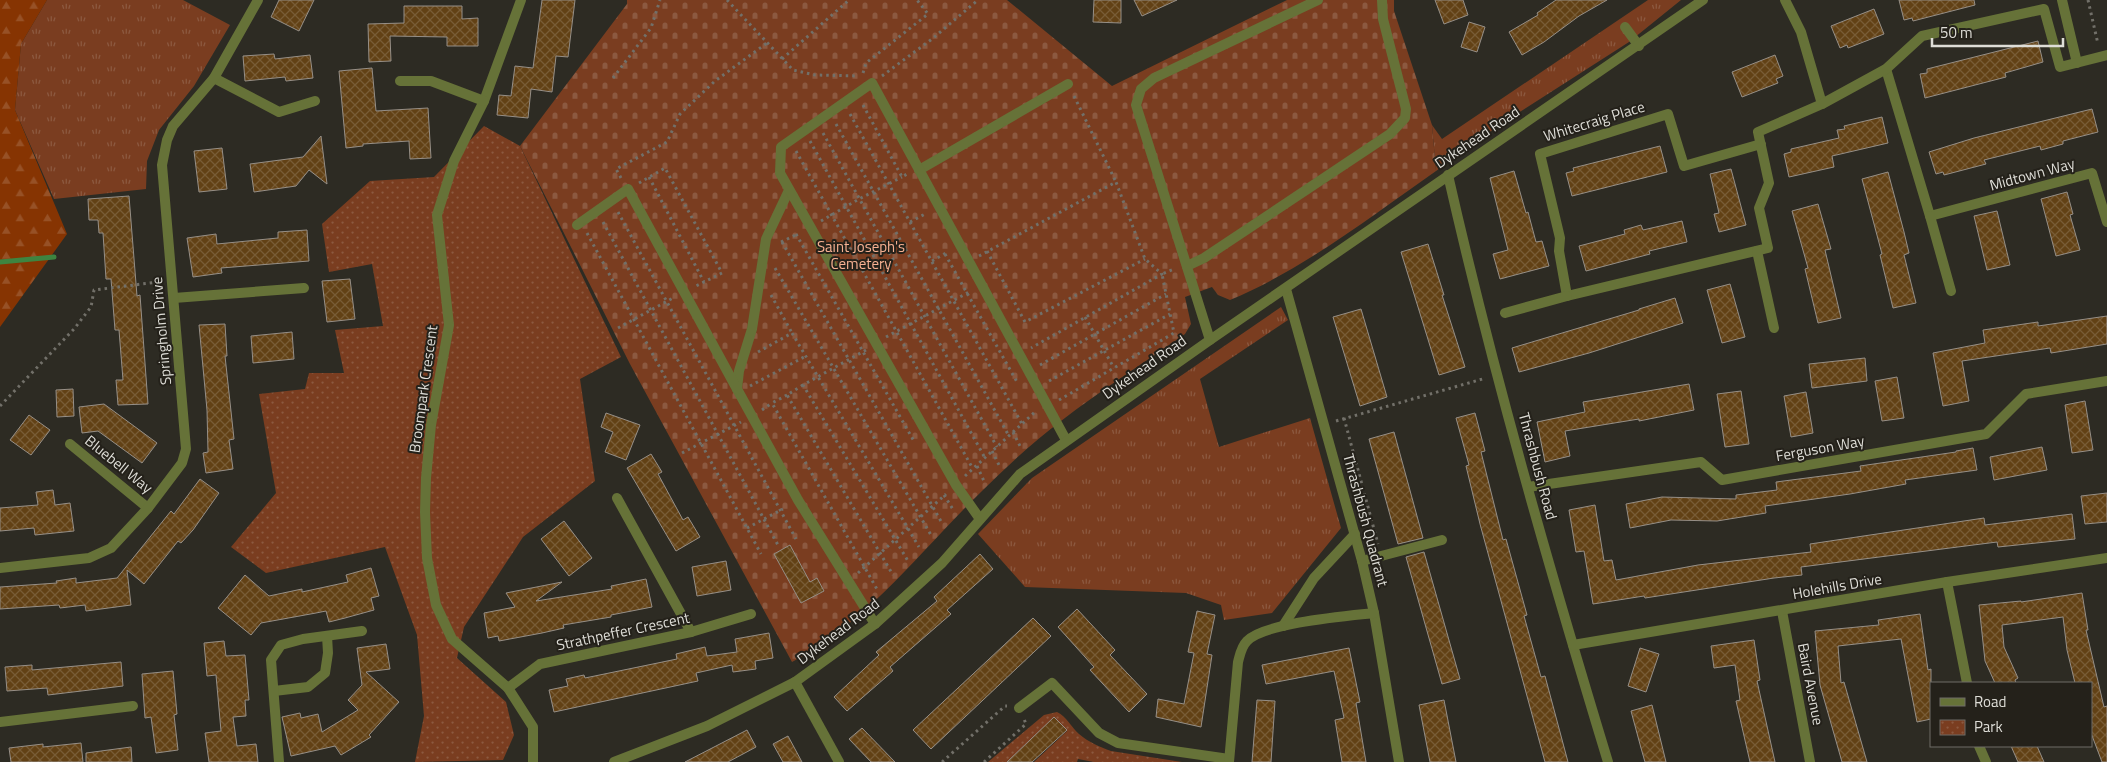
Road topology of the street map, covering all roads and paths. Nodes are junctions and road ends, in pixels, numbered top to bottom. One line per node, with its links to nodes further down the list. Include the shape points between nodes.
1 (258, 0): 22 (street, Springholm Drive)
2 (521, 0): 29 (street, Broompark Crescent)
3 (660, 0): 23 (path, via 651,28)
4 (727, 0): 15 (path)
5 (849, 0): 18 (path)
6 (917, 0): 21 (path, via 928,14 866,63)
7 (978, 0): 25 (path)
8 (1318, 0): 68 (street, via 1154,78 1141,89 1136,105)
9 (1382, 0): 68 (street, via 1383,19 1406,109 1405,118 1390,134 1204,258)
10 (1703, 0): 16 (street, Dykehead Road)
11 (1785, 0): 31 (street, via 1801,32)
12 (2062, 0): 19 (street)
13 (2088, 0): 17 (path)
14 (1625, 26): 16 (street)
15 (766, 44): 18 (path); 43 (path, via 715,81 680,114 667,142 616,169)
16 (1638, 46): 38 (street, Dykehead Road)
17 (2104, 56): 19 (street)
18 (782, 59): 21 (path, via 793,70 808,74)
19 (2077, 63): 20 (street, via 2060,67 2044,9 1922,36)
20 (1886, 69): 31 (street); 52 (street)
21 (862, 76): 25 (path)
22 (214, 78): 28 (street, via 279,112); 71 (street, Springholm Drive, via 173,126 167,140 162,165)
23 (613, 78)
24 (400, 81): 29 (street, via 431,81)
25 (872, 83): 27 (street); 37 (street)
26 (1068, 84): 37 (street); 41 (path)
27 (856, 94): 30 (street); 40 (path)
28 (314, 101)
29 (484, 101): 188 (street, Broompark Crescent, via 454,162 437,215 449,325 431,425 426,478 427,558 436,605 452,639)
30 (844, 102): 32 (street); 42 (path)
31 (1822, 104): 36 (street, via 1758,132)
32 (830, 112): 33 (street); 45 (path)
33 (817, 121): 34 (street); 46 (path)
34 (804, 130): 35 (street); 48 (path)
35 (790, 140): 44 (street, via 781,147 779,162 780,173); 51 (path)
36 (1761, 144): 63 (street, via 1769,183 1759,208 1768,248); 80 (street, Whitecraig Place, via 1684,166 1668,114 1540,154 1560,238 1559,251)
37 (918, 169): 40 (path); 49 (street)
38 (1448, 175): 75 (street, Dykehead Road); 108 (street, Thrashbush Road)
39 (649, 177): 43 (path); 72 (path); 72 (path, via 665,168 722,273)
40 (902, 177): 42 (path)
41 (1116, 182): 62 (path); 65 (path)
42 (889, 184): 45 (path); 53 (path)
43 (628, 190): 47 (street); 77 (street)
44 (789, 190): 56 (street); 57 (street)
45 (873, 192): 46 (path); 84 (path)
46 (859, 198): 48 (path); 88 (path)
47 (612, 200): 50 (street); 82 (path)
48 (846, 207): 51 (path); 91 (path)
49 (939, 207): 53 (path); 60 (street)
50 (597, 210): 55 (street); 85 (path)
51 (832, 216): 57 (path); 94 (path)
52 (1930, 216): 54 (street, Midtown Way, via 2092,173); 76 (street)
53 (910, 222): 66 (path)
54 (2107, 222)
55 (579, 223): 90 (path)
56 (772, 227): 59 (path); 61 (street)
57 (810, 227): 58 (path); 98 (street)
58 (796, 234): 59 (path); 100 (path)
59 (782, 242): 104 (path)
60 (960, 246): 64 (path); 67 (street)
61 (764, 250): 70 (street); 105 (path)
62 (987, 251): 65 (path, via 1025,322); 67 (path)
63 (1757, 251): 80 (street); 93 (street)
64 (945, 254): 66 (path); 78 (path)
65 (1146, 259): 69 (path)
66 (932, 261): 83 (path)
67 (968, 261): 73 (street)
68 (1186, 266): 69 (path); 97 (street)
69 (1162, 274): 79 (path); 89 (path)
70 (760, 276): 95 (path); 103 (street, via 752,329)
71 (172, 280): 81 (street, Springholm Drive); 118 (path, via 94,290 91,306 74,329)
72 (704, 282): 77 (path)
73 (981, 284): 78 (path); 101 (street)
74 (304, 288): 81 (street)
75 (1286, 289): 97 (street, Dykehead Road); 123 (street, Thrashbush Quadrant)
76 (1950, 291)
77 (684, 292): 82 (path); 114 (street)
78 (967, 293): 83 (path); 112 (path)
79 (1166, 294): 87 (path); 96 (path)
80 (1567, 296): 86 (street)
81 (174, 298): 148 (street, Springholm Drive, via 186,449 182,463)
82 (667, 301): 85 (path); 124 (path)
83 (954, 301): 84 (path); 122 (path)
84 (938, 310): 88 (path); 127 (path)
85 (650, 311): 90 (path); 126 (path)
86 (1505, 313)
87 (1170, 314): 99 (path); 106 (path, via 1174,333)
88 (925, 317): 91 (path); 132 (path)
89 (1085, 317): 96 (path); 101 (path)
90 (634, 320): 92 (path); 129 (path)
91 (911, 324): 94 (path); 136 (path)
92 (618, 328)
93 (1774, 328)
94 (896, 331): 98 (path); 139 (path)
95 (792, 333): 102 (path); 103 (path)
96 (1095, 334): 99 (path); 107 (path)
97 (1210, 340): 128 (street, Dykehead Road)
98 (876, 344): 100 (path); 141 (street)
99 (1105, 350): 106 (path); 113 (path)
100 (863, 352): 104 (path); 131 (path)
101 (1019, 354): 107 (street)
102 (806, 356): 109 (path); 114 (path)
103 (742, 360): 114 (street)
104 (848, 360): 105 (path); 147 (path)
105 (833, 368): 109 (path); 151 (path)
106 (1114, 368): 116 (path, via 1057,401)
107 (1029, 372): 113 (street)
108 (1498, 374): 121 (path); 143 (street, Thrashbush Road)
109 (818, 376): 111 (path); 156 (path)
110 (2107, 381): 143 (street, Ferguson Way, via 2026,394 1986,434 1722,480 1701,462)
111 (803, 385): 115 (path); 160 (path)
112 (1020, 387)
113 (1038, 388): 116 (street)
114 (738, 391): 120 (street)
115 (787, 395): 164 (path); 171 (path, via 772,404)
116 (1046, 402): 119 (path); 128 (street)
117 (1029, 404): 119 (path)
118 (0, 406)
119 (1034, 413): 122 (path)
120 (752, 416): 124 (path); 146 (street)
121 (1344, 418): 123 (path); 166 (path)
122 (1022, 424): 125 (path)
123 (1325, 424): 157 (street, Thrashbush Quadrant)
124 (734, 426): 126 (path); 149 (path)
125 (1013, 432): 127 (path); 133 (path)
126 (716, 434): 129 (path); 152 (path)
127 (1009, 436): 132 (path)
128 (1066, 440): 153 (street, Dykehead Road, via 1020,474)
129 (700, 442): 135 (path); 155 (path)
130 (70, 444): 148 (street, Bluebell Way)
131 (915, 445)
132 (997, 447): 134 (path)
133 (1021, 448)
134 (992, 451): 136 (path); 137 (path)
135 (682, 453)
136 (985, 458): 138 (path)
137 (999, 465)
138 (977, 466): 139 (path); 140 (path)
139 (973, 469): 141 (path)
140 (984, 481)
141 (956, 485): 144 (path); 153 (street)
142 (939, 487): 144 (path)
143 (1528, 487): 184 (street, Thrashbush Road)
144 (944, 495): 147 (path); 150 (path)
145 (618, 498): 182 (street)
146 (798, 500): 149 (path); 173 (street)
147 (932, 506): 151 (path); 154 (path)
148 (148, 508): 170 (street, Springholm Drive, via 111,548 89,558)
149 (782, 510): 152 (path); 159 (path)
150 (954, 511)
151 (920, 517): 156 (path); 158 (path)
152 (764, 519): 155 (path); 162 (path)
153 (980, 519): 179 (street, Dykehead Road, via 942,563)
154 (942, 523)
155 (747, 528): 165 (path)
156 (908, 528): 160 (path); 163 (path)
157 (1355, 534): 169 (street, Thrashbush Quadrant); 180 (street, via 1314,578)
158 (931, 536)
159 (796, 539)
160 (895, 540): 164 (path); 168 (path)
161 (1442, 540): 166 (street)
162 (779, 547)
163 (919, 547)
164 (880, 553): 171 (path); 172 (path)
165 (761, 554)
166 (1381, 556): 169 (street)
167 (2107, 558): 174 (street, Holehills Drive)
168 (908, 561)
169 (1362, 562): 177 (street, Thrashbush Quadrant)
170 (0, 568)
171 (864, 568): 173 (path); 175 (path)
172 (893, 575)
173 (848, 582): 179 (street)
174 (1947, 582): 176 (street, Holehills Drive); 186 (street)
175 (878, 591)
176 (1782, 611): 184 (street, Holehills Drive); 202 (street, Baird Avenue)
177 (1374, 612): 180 (street); 200 (street, Thrashbush Quadrant)
178 (751, 614): 182 (street, Strathpeffer Crescent)
179 (875, 624): 185 (street, Dykehead Road)
180 (1283, 626): 193 (street, via 1248,640 1241,650)
181 (362, 631): 183 (street)
182 (691, 632): 188 (street, Strathpeffer Crescent, via 540,664)
183 (327, 636): 187 (street, via 303,638 281,645 270,660); 187 (street, via 325,673 308,687)
184 (1573, 645): 201 (street, Thrashbush Road)
185 (795, 682): 196 (street, Dykehead Road, via 707,726); 197 (street)
186 (1966, 682)
187 (273, 687): 194 (street)
188 (508, 688): 195 (street, Broompark Crescent, via 533,727)
189 (133, 706): 191 (street)
190 (1019, 708): 193 (street, via 1052,683 1099,732 1118,743); 198 (path, via 1005,706); 199 (path, via 1026,724)
191 (0, 722)
192 (1979, 747): 203 (street)
193 (1229, 761)
194 (279, 762)
195 (533, 762)
196 (614, 762)
197 (839, 762)
198 (942, 762)
199 (984, 762)
200 (1399, 762)
201 (1608, 762)
202 (1810, 762)
203 (1986, 762)

